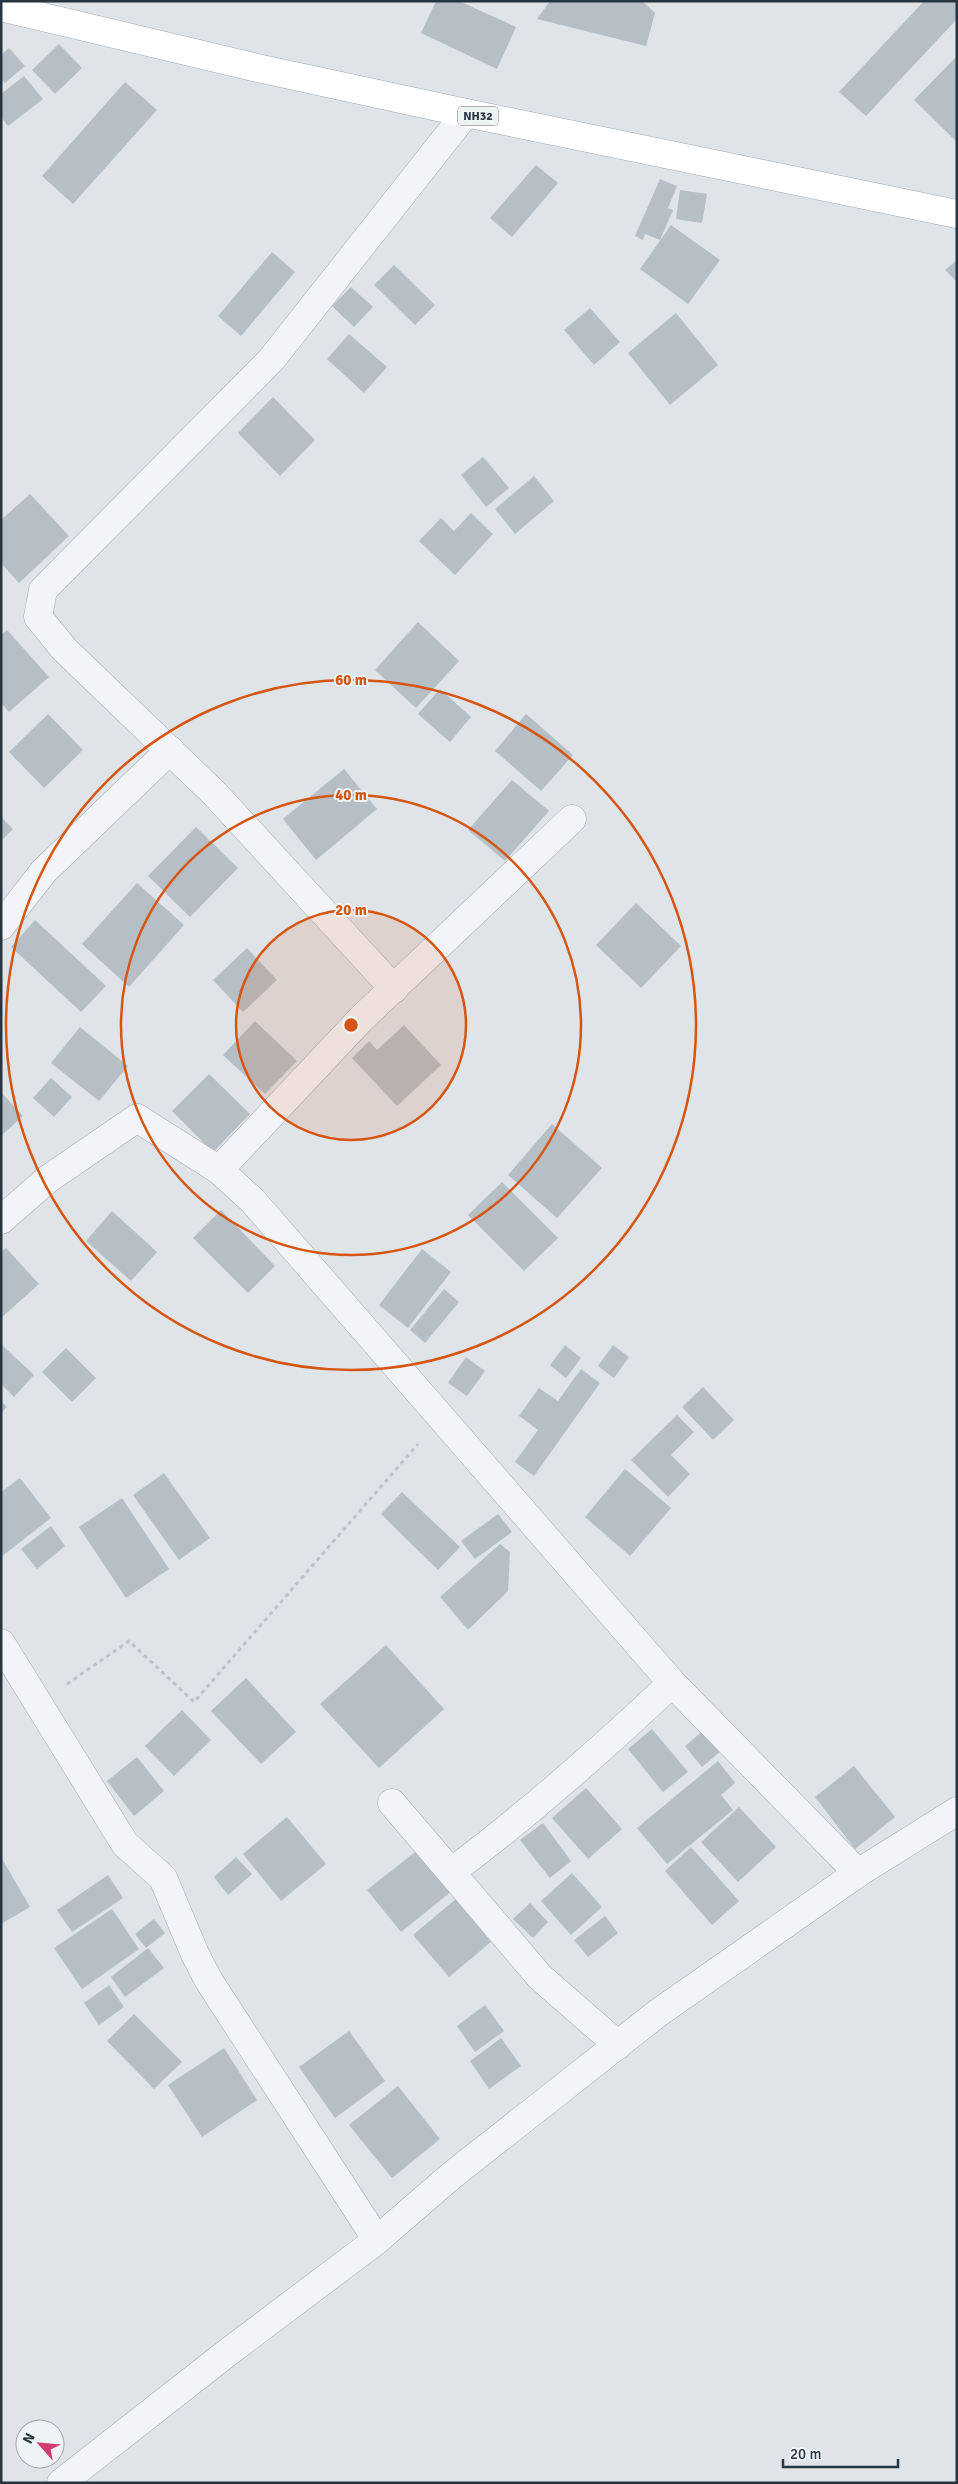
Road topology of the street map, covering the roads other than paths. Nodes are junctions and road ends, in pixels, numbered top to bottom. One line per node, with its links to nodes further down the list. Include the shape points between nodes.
1 (1, 7): 2 (main road, NH32)
2 (466, 114): 3 (main road, NH32); 4 (street, via 271,360 43,590 38,617 64,649)
3 (957, 214)
4 (170, 750): 6 (street, via 44,871); 7 (street, via 215,794)
5 (572, 819): 7 (street)
6 (1, 926)
7 (394, 989): 8 (street, via 361,1019)
8 (219, 1170): 9 (street, via 137,1118 48,1179); 11 (street, via 253,1201)
9 (1, 1220)
10 (1, 1643): 17 (street, via 124,1844 162,1878 209,1981)
11 (672, 1683): 14 (street, via 584,1765); 15 (street)
12 (392, 1803): 14 (street)
13 (957, 1811): 15 (street)
14 (451, 1872): 16 (street, via 540,1977)
15 (858, 1873): 16 (street, via 658,2013)
16 (618, 2045): 17 (street, via 451,2176)
17 (377, 2240): 18 (street)
18 (61, 2483)

